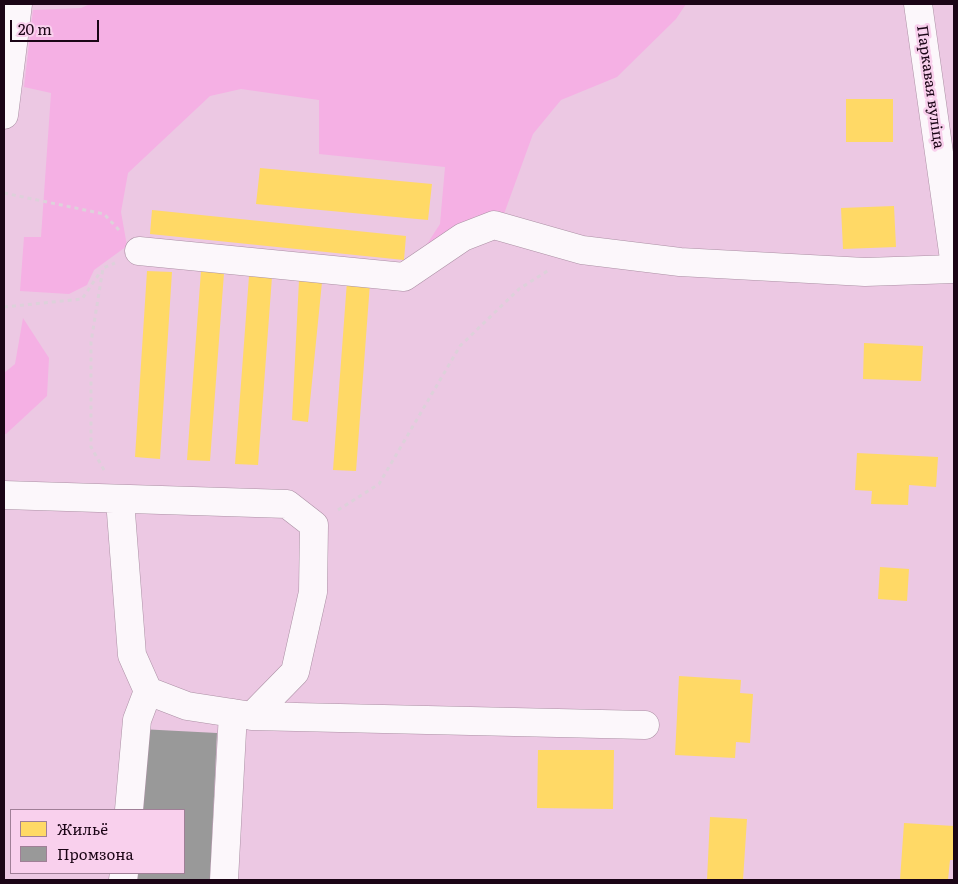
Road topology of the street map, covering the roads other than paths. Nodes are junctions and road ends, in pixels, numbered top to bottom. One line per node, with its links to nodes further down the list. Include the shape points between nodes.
1 (18, 4): 3 (street)
2 (918, 4): 5 (street, Паркавая вуліца)
3 (4, 115)
4 (139, 251): 6 (street, via 404,278 463,237 494,226 582,250 680,262 865,272)
5 (954, 259)
6 (954, 269)
7 (4, 495): 8 (street)
8 (120, 500): 9 (street, via 132,655); 10 (street, via 287,504 314,524 314,592 295,672)
9 (148, 691): 10 (street, via 187,706); 12 (street, via 137,720)
10 (242, 714): 11 (street); 13 (street)
11 (645, 725)
12 (129, 809)
13 (224, 880)

